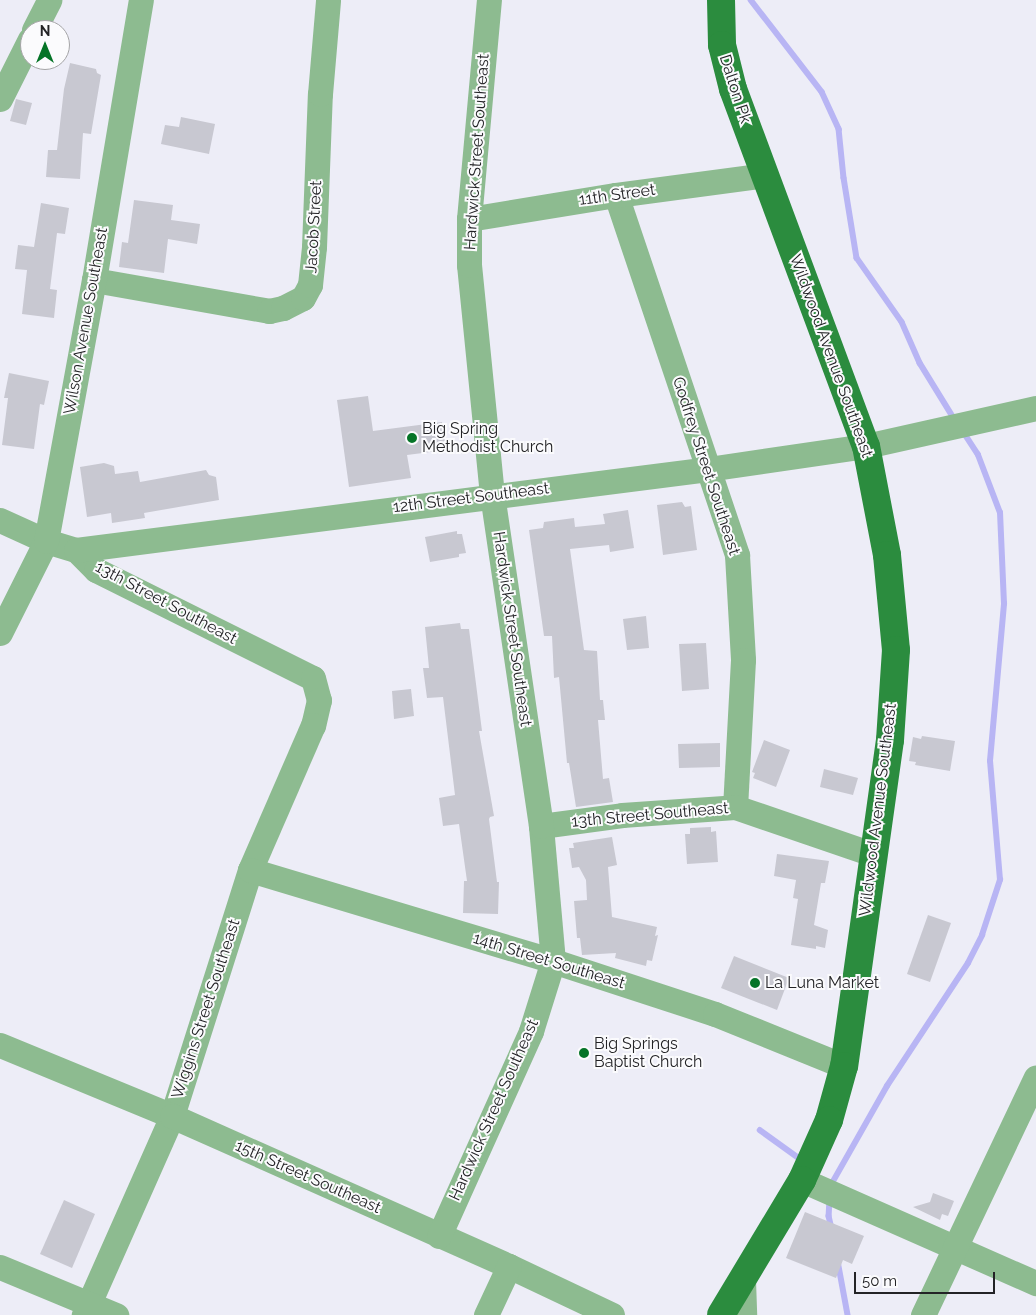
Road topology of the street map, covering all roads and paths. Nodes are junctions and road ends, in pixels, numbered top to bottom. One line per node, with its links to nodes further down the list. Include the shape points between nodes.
1 (50, 0): 6 (street)
2 (141, 0): 12 (street, Wilson Avenue Southeast)
3 (328, 0): 12 (street, Jacob Street, via 320,94 314,247 310,284 303,298 283,308 269,310)
4 (489, 0): 11 (street, Hardwick Street Southeast)
5 (721, 0): 9 (main road, Dalton Pk, via 726,66)
6 (39, 20)
7 (20, 59): 8 (street)
8 (0, 99)
9 (765, 175): 10 (street, 11th Street); 14 (main road, Wildwood Avenue Southeast)
10 (616, 195): 11 (street, 11th Street); 15 (street, Godfrey Street Southeast)
11 (469, 219): 16 (street, Hardwick Street Southeast, via 469,265)
12 (94, 280): 18 (street, Wilson Avenue Southeast)
13 (1036, 408): 14 (street, 12th Street Southeast)
14 (866, 446): 15 (street, 12th Street Southeast); 24 (main road, Wildwood Avenue Southeast, via 887,555 896,650 890,740)
15 (708, 469): 16 (street, 12th Street Southeast); 22 (street, Godfrey Street Southeast, via 737,555 743,660)
16 (492, 495): 19 (street, 12th Street Southeast); 23 (street, Hardwick Street Southeast)
17 (0, 520): 18 (street, 13th Street Southeast)
18 (46, 541): 19 (street, 13th Street Southeast); 20 (street, Wilson Avenue Southeast)
19 (76, 550): 21 (street, 13th Street Southeast, via 96,570 312,678)
20 (0, 633)
21 (319, 700): 25 (street, Wiggins Street Southeast, via 313,724)
22 (735, 807): 23 (street, 13th Street Southeast, via 622,815); 24 (street, 13th Street Southeast)
23 (541, 826): 26 (street, Hardwick Street Southeast)
24 (872, 854): 28 (main road, Wildwood Avenue Southeast)
25 (250, 870): 26 (street, 14th Street Southeast); 30 (street, Wiggins Street Southeast)
26 (553, 961): 28 (street, 14th Street Southeast, via 715,1014); 32 (street, Hardwick Street Southeast, via 532,1031)
27 (0, 1045): 30 (street, 15th Street Southeast)
28 (844, 1066): 31 (main road, Wildwood Avenue Southeast, via 829,1120)
29 (1036, 1077): 33 (street)
30 (172, 1116): 32 (street, 15th Street Southeast); 38 (street, Wiggins Street Southeast)
31 (802, 1180): 33 (street); 36 (main road, Wildwood Avenue Southeast)
32 (439, 1236): 34 (street, 15th Street Southeast)
33 (955, 1247): 37 (street); 44 (street)
34 (508, 1266): 40 (street); 41 (street, 15th Street Southeast)
35 (0, 1267): 38 (street)
36 (743, 1280): 42 (main road, Wildwood Avenue Southeast); 43 (street)
37 (1036, 1283)
38 (87, 1309): 39 (street)
39 (116, 1315)
40 (486, 1315)
41 (612, 1315)
42 (721, 1315)
43 (744, 1315)
44 (923, 1315)

